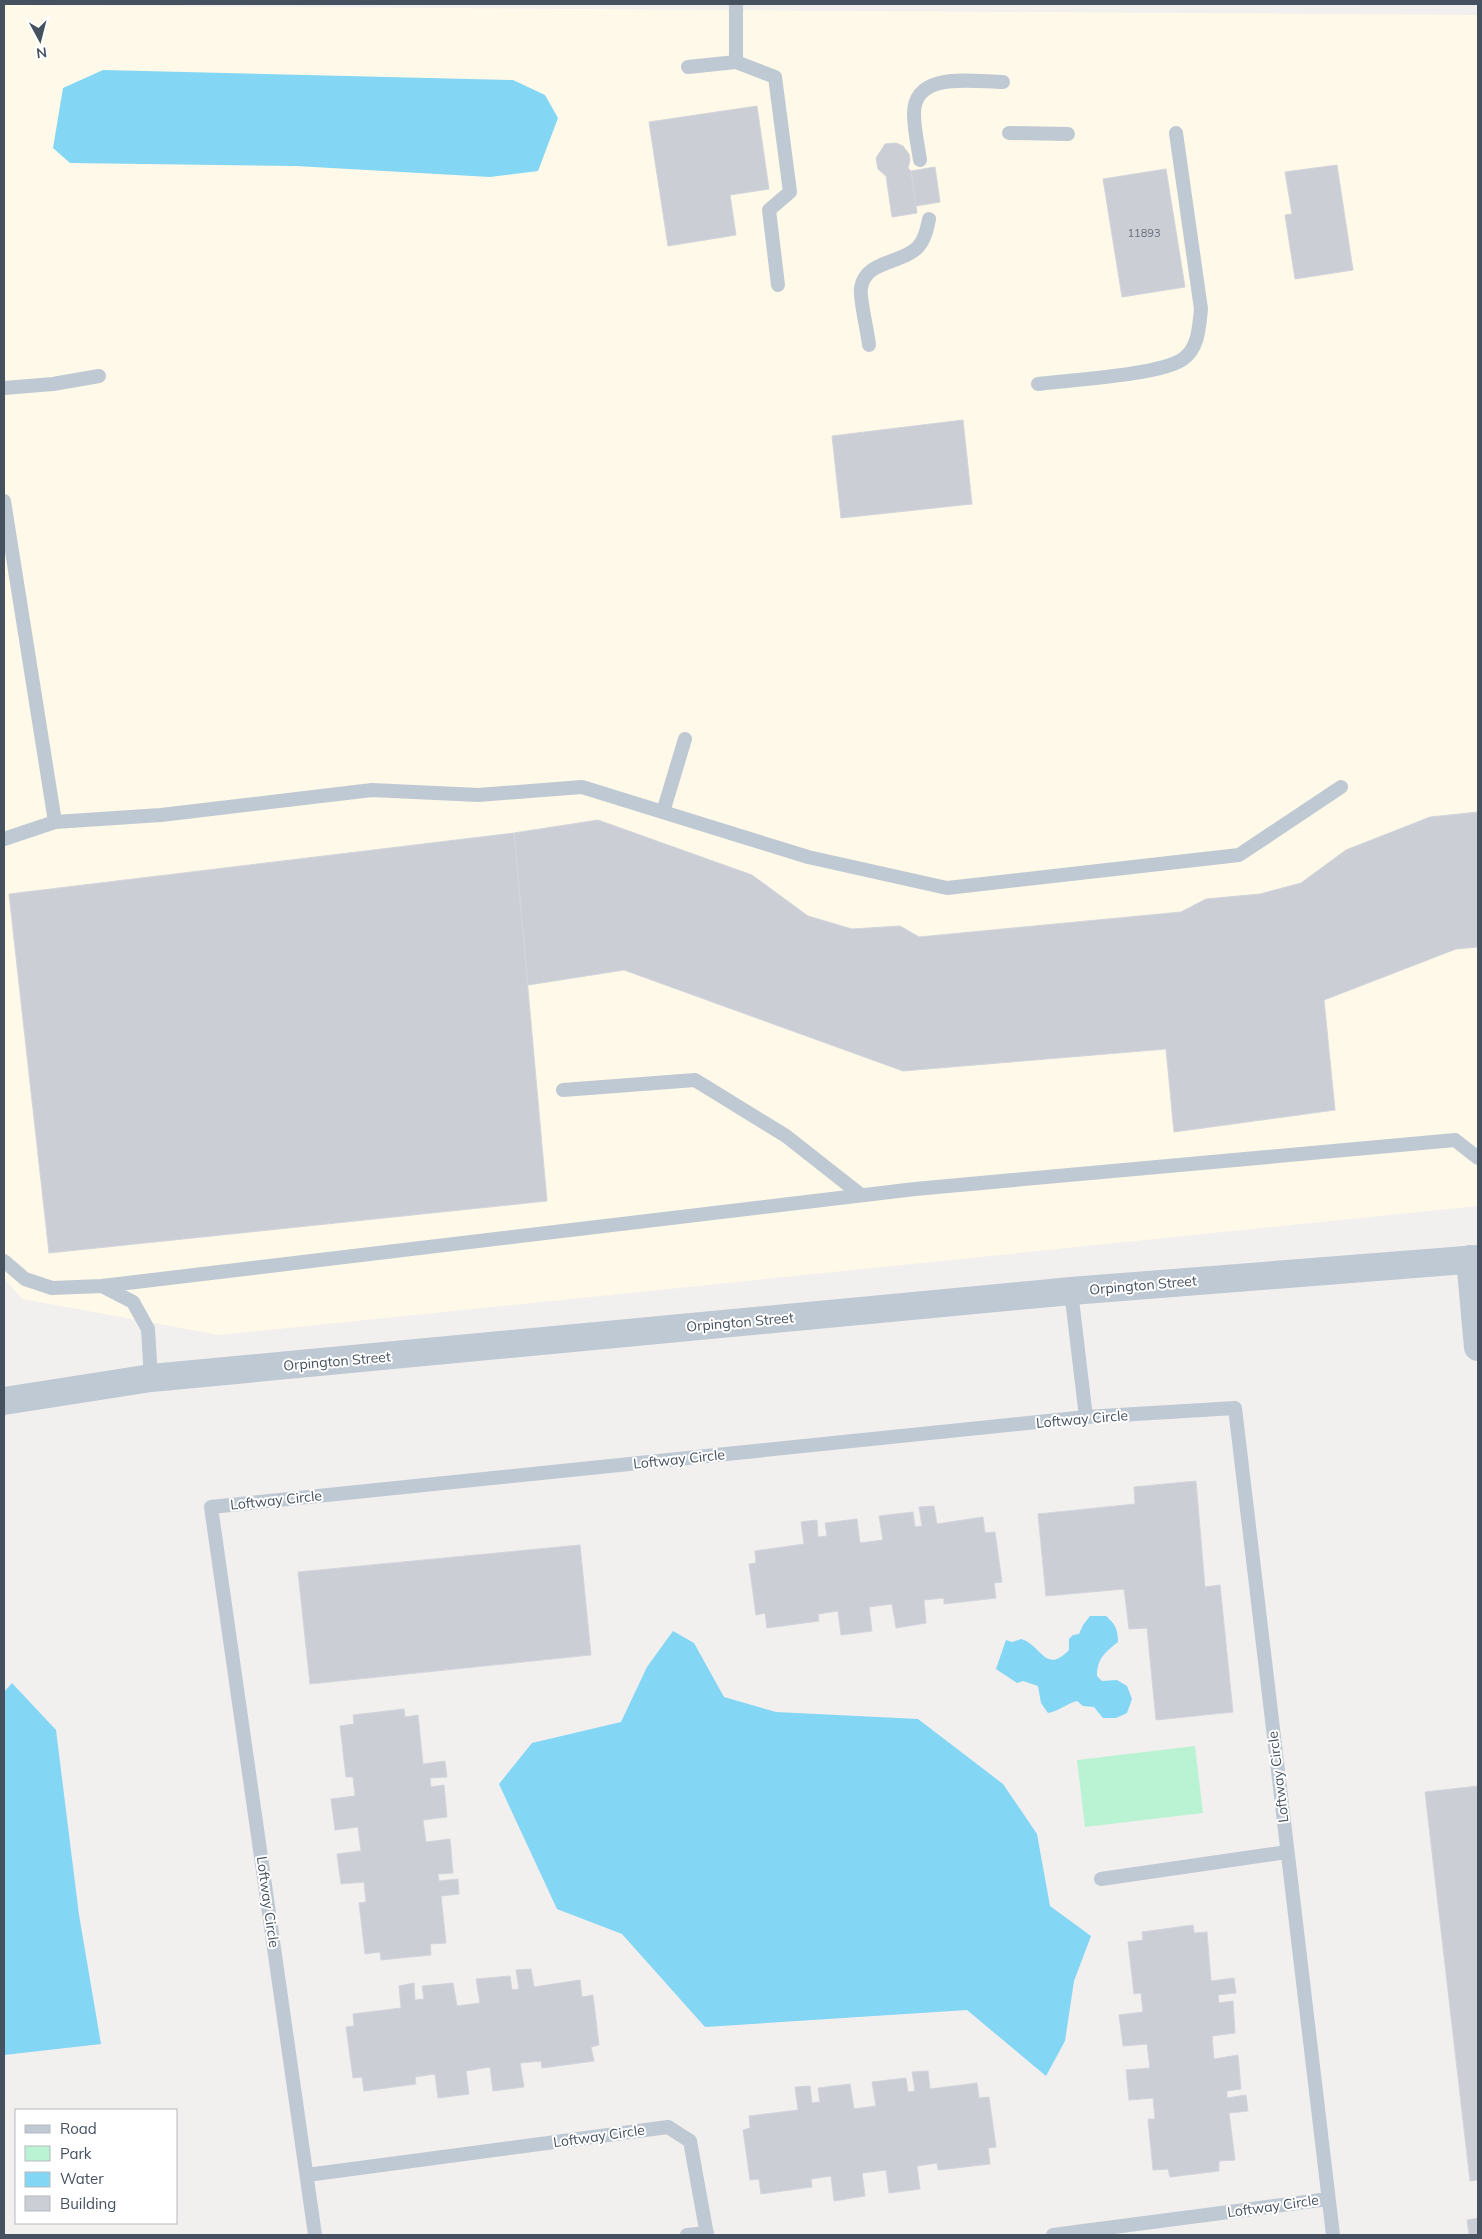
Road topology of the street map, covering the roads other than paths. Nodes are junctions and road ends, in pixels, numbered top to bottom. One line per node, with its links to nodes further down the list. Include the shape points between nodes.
1 (736, 4): 2 (lane)
2 (736, 62): 3 (lane); 10 (lane, via 775,78 790,192 769,210)
3 (688, 67)
4 (1003, 82): 8 (lane, via 937,82 924,90 915,101 914,115)
5 (1009, 133): 7 (lane)
6 (1176, 133): 13 (lane, via 1201,310 1198,337 1184,359 1158,369)
7 (1068, 134)
8 (920, 160)
9 (929, 219): 11 (lane, via 925,236 917,248 869,272 861,287)
10 (778, 286)
11 (869, 345)
12 (99, 376): 14 (lane)
13 (1038, 384)
14 (4, 388)
15 (4, 501): 19 (lane)
16 (686, 738): 18 (lane)
17 (1341, 787): 18 (lane, via 1239,855 947,888 808,857)
18 (663, 812): 19 (lane, via 582,787 478,795 372,790 161,815)
19 (55, 822): 20 (lane)
20 (4, 839)
21 (563, 1090): 23 (lane, via 695,1080 786,1136)
22 (1478, 1158): 23 (lane, via 1455,1140)
23 (861, 1195): 26 (lane)
24 (1474, 1259): 27 (street, Orpington Street); 28 (street)
25 (4, 1260): 26 (lane, via 25,1279 52,1288)
26 (102, 1286): 29 (lane, via 133,1302 148,1329)
27 (1071, 1291): 29 (street, Orpington Street); 31 (lane)
28 (1478, 1347)
29 (151, 1378): 30 (street, Orpington Street)
30 (4, 1401)
31 (1086, 1417): 32 (lane, Loftway Circle, via 1235,1408); 34 (lane, Loftway Circle, via 211,1507)
32 (1287, 1852): 33 (lane); 35 (lane, Loftway Circle)
33 (1101, 1879)
34 (307, 2175): 36 (lane, Loftway Circle, via 668,2127 690,2141); 37 (lane)
35 (1328, 2199): 39 (lane, Loftway Circle); 40 (lane)
36 (707, 2234): 38 (lane)
37 (315, 2235)
38 (687, 2235)
39 (1053, 2235)
40 (1333, 2235)

